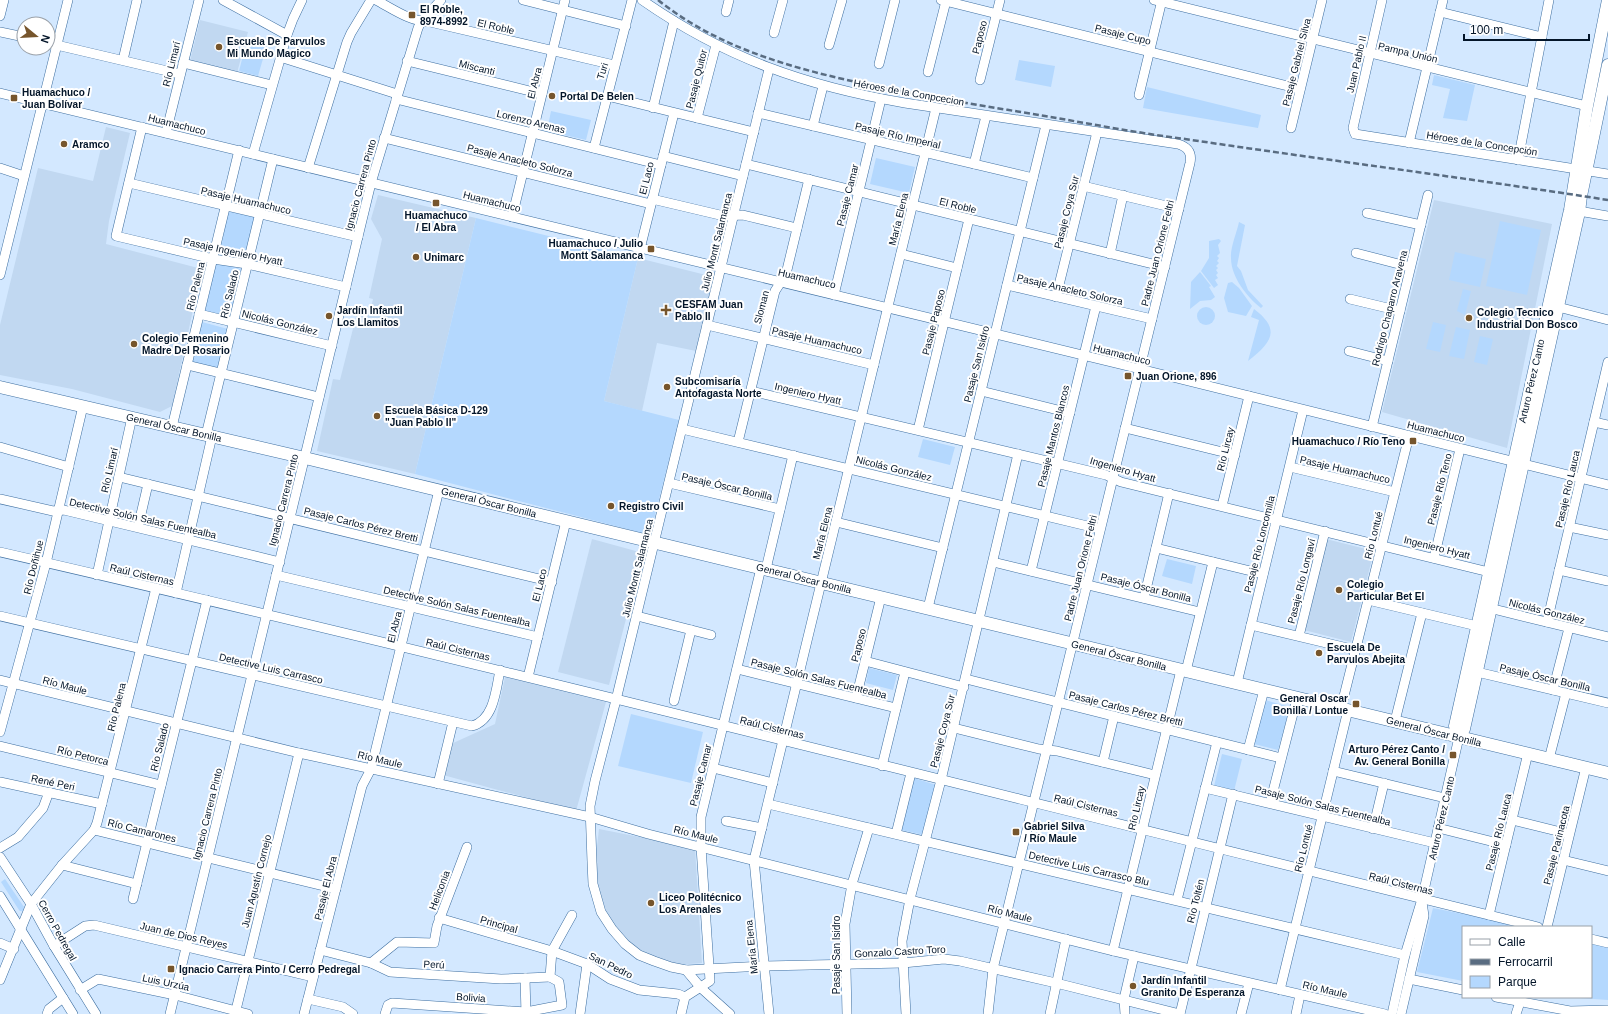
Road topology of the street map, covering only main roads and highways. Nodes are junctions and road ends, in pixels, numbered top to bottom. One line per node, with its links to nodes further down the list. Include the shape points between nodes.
1 (1608, 0): 3 (main road, Arturo Pérez Canto, via 1587,106)
2 (1608, 65): 3 (main road, Arturo Pérez Canto)
3 (1581, 170): 4 (main road, Arturo Pérez Canto)
4 (1574, 211): 6 (main road, Arturo Pérez Canto); 6 (main road, Arturo Pérez Canto, via 1558,307)
5 (0, 387): 8 (main road, General Óscar Bonilla, via 439,490)
6 (1518, 463): 7 (main road, Arturo Pérez Canto); 7 (main road, Arturo Pérez Canto, via 1489,572)
7 (1486, 607): 8 (main road, Arturo Pérez Canto, via 1477,672 1464,728); 8 (main road, Arturo Pérez Canto, via 1477,626 1455,726)
8 (1459, 737): 9 (main road, General Óscar Bonilla)
9 (1608, 773)

